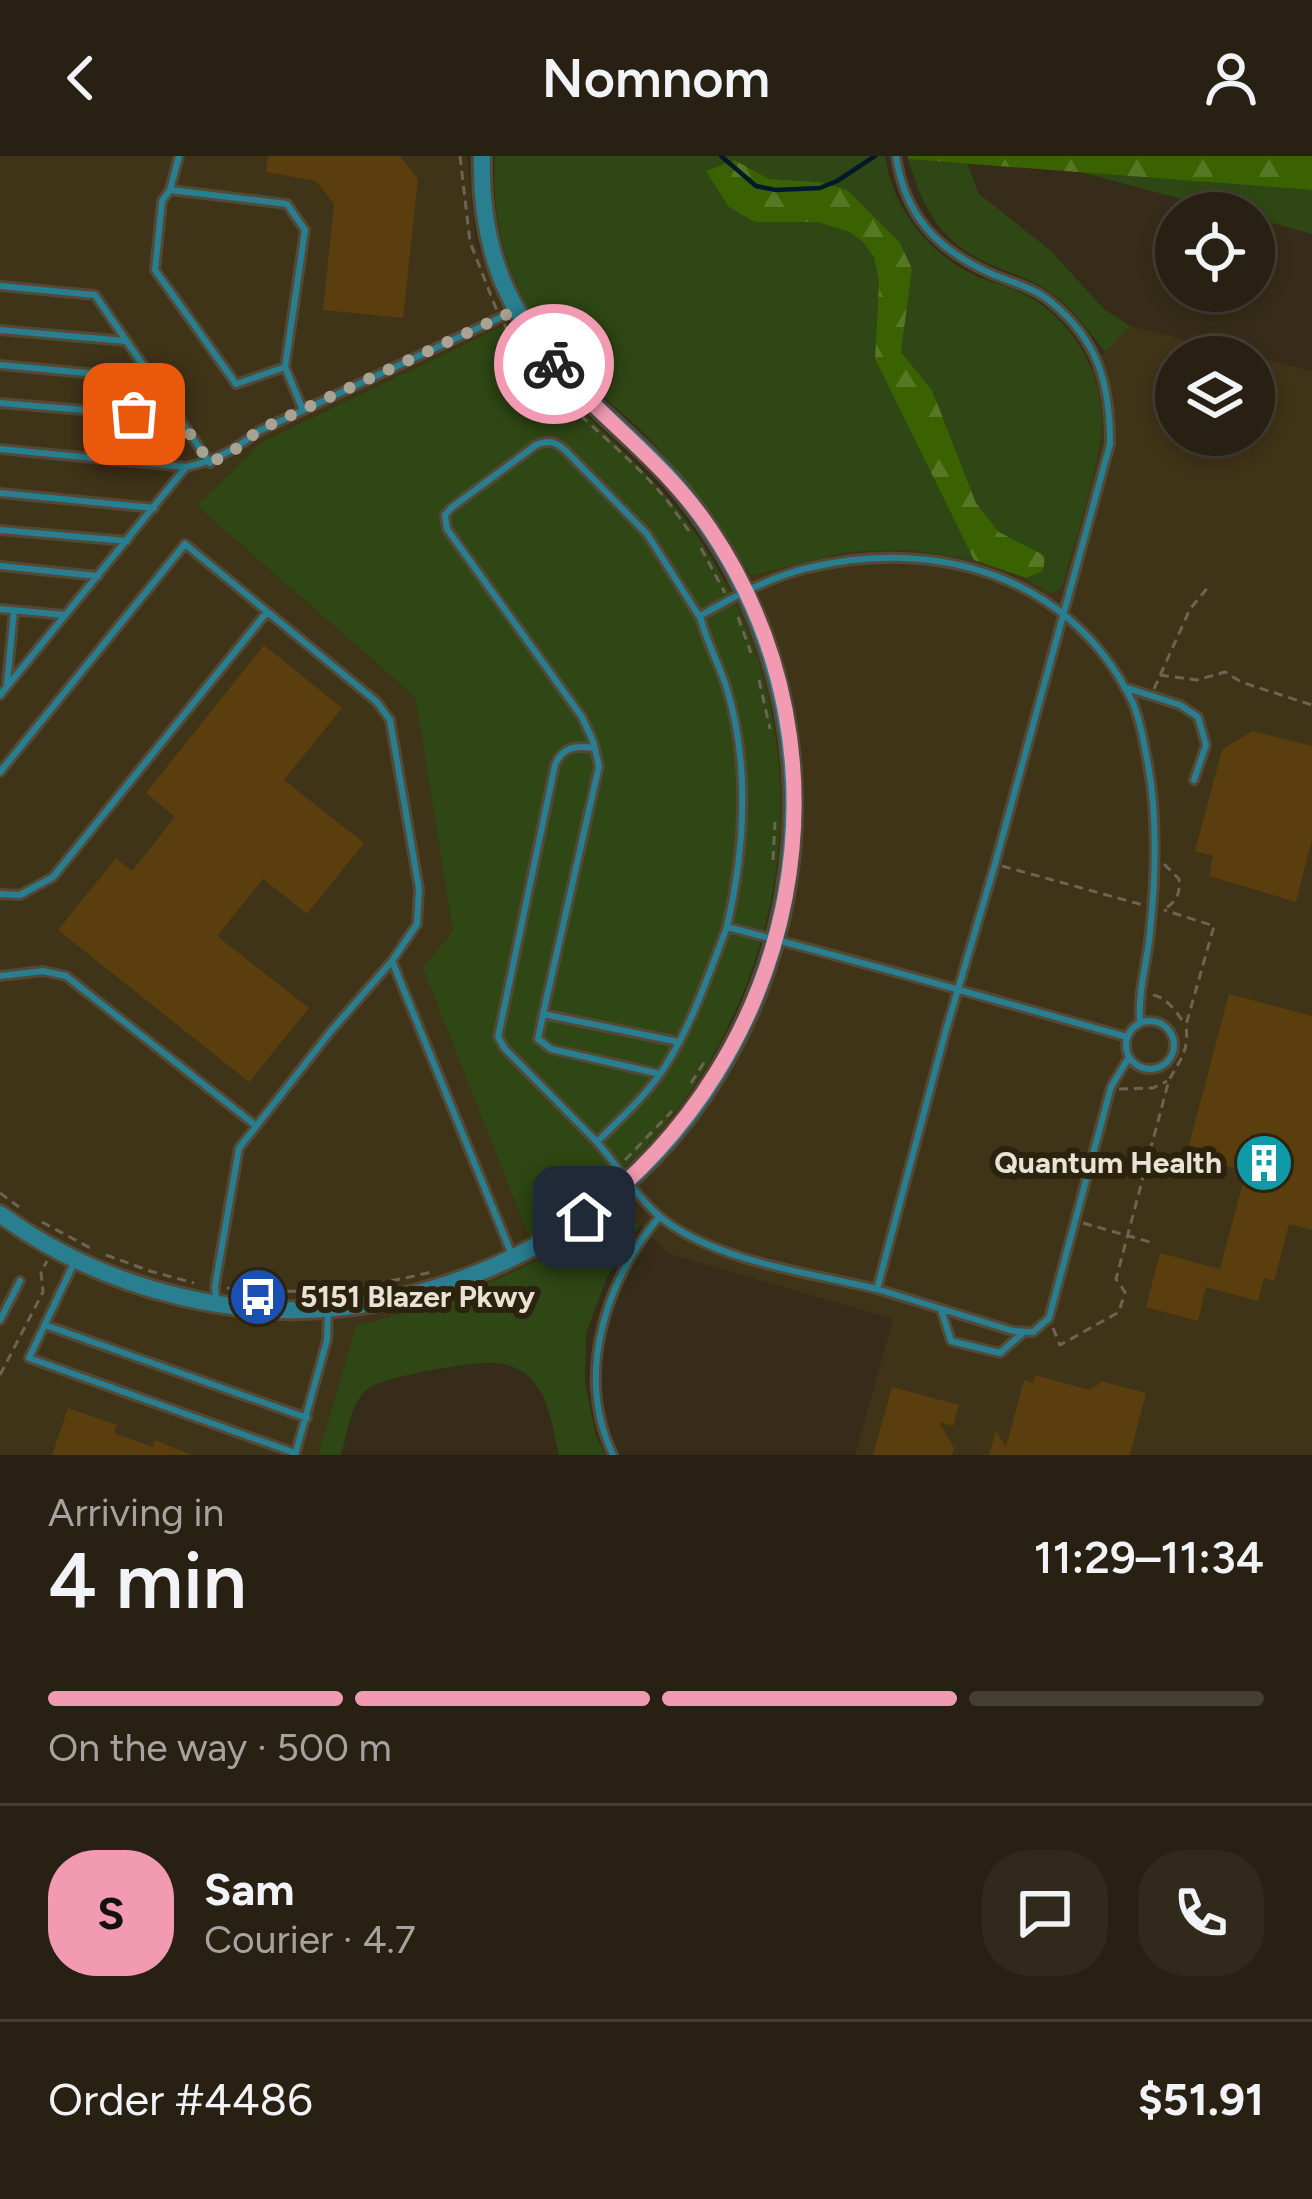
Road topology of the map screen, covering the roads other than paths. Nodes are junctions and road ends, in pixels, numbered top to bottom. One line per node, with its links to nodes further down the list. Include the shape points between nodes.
1 (178, 156): 4 (lane)
2 (482, 156): 6 (street, via 487,229)
3 (896, 156): 28 (lane, via 907,195 934,239 1049,300 1092,348 1108,394 1110,444)
4 (170, 190): 10 (lane, via 155,270 236,385); 10 (lane, via 287,204 305,230)
5 (0, 286): 8 (lane, via 95,295)
6 (514, 311): 13 (lane); 24 (street, via 559,370 679,489)
7 (0, 330): 8 (lane)
8 (126, 341): 11 (lane)
9 (0, 365): 11 (lane)
10 (285, 367): 13 (lane)
11 (151, 379): 14 (lane)
12 (0, 403): 14 (lane)
13 (303, 410): 16 (lane)
14 (179, 418): 16 (lane)
15 (0, 449): 17 (lane)
16 (210, 463): 17 (lane)
17 (186, 467): 19 (lane)
18 (0, 493): 19 (lane)
19 (154, 508): 21 (lane)
20 (0, 530): 21 (lane)
21 (127, 541): 23 (lane)
22 (0, 566): 23 (lane)
23 (98, 575): 29 (lane)
24 (745, 591): 28 (lane, via 806,568 926,559 988,571); 30 (lane); 39 (street, via 783,702 791,760 793,848)
25 (0, 609): 26 (lane)
26 (14, 611): 29 (lane); 32 (lane)
27 (267, 612): 35 (lane, via 185,544); 37 (lane, via 53,877 20,895); 40 (lane, via 390,721 419,889 417,924)
28 (1064, 613): 31 (lane); 42 (lane)
29 (65, 615): 32 (lane)
30 (700, 616): 34 (lane, via 647,534 554,443 536,445 445,515 446,529 582,717); 38 (lane, via 740,747 738,880)
31 (1124, 686): 36 (lane, via 1198,718 1206,745); 44 (lane, via 1148,761 1156,844)
32 (7, 687): 33 (lane)
33 (0, 695)
34 (596, 749): 43 (lane, via 599,766); 50 (lane, via 568,749 555,765 498,1037)
35 (0, 772)
36 (1194, 780)
37 (0, 894)
38 (727, 927): 39 (lane); 46 (lane)
39 (776, 940): 42 (lane); 51 (street, via 718,1073)
40 (392, 961): 49 (lane); 54 (lane)
41 (0, 976): 49 (lane, via 66,976)
42 (959, 990): 45 (lane); 57 (lane)
43 (543, 1014): 46 (lane); 48 (lane, via 538,1039 551,1049)
44 (1140, 1023): 45 (lane); 47 (lane, via 1168,1029 1173,1051 1150,1069)
45 (1127, 1036): 47 (lane)
46 (679, 1042): 48 (lane)
47 (1129, 1058): 63 (lane, via 1111,1087 1048,1318)
48 (660, 1074): 50 (lane)
49 (255, 1125): 58 (lane, via 239,1148)
50 (597, 1142): 51 (lane)
51 (629, 1179): 53 (lane); 54 (street)
52 (0, 1214): 55 (street)
53 (659, 1217): 57 (lane, via 695,1241); 66 (lane, via 626,1266 599,1330 599,1413)
54 (514, 1258): 59 (street, via 443,1287)
55 (75, 1259): 58 (street); 62 (lane)
56 (20, 1281): 61 (lane)
57 (877, 1289): 60 (lane)
58 (216, 1303): 59 (street)
59 (328, 1307): 64 (lane)
60 (940, 1309): 63 (lane); 63 (lane, via 951,1341 1000,1353)
61 (0, 1320)
62 (45, 1325): 64 (lane); 65 (lane, via 29,1358)
63 (1024, 1332)
64 (307, 1418): 65 (lane)
65 (295, 1454)
66 (613, 1455)

